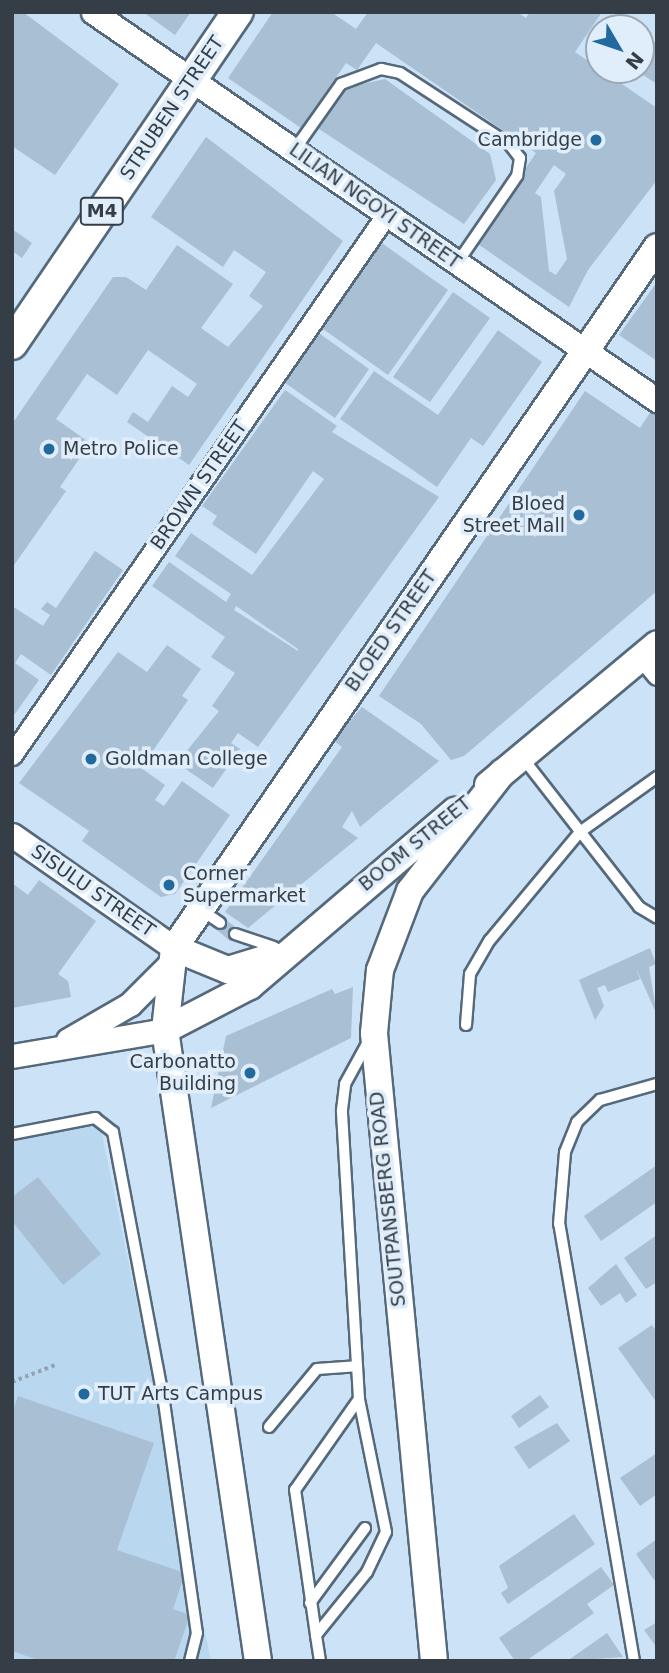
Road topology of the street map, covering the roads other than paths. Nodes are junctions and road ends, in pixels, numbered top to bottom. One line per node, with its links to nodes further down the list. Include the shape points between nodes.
1 (93, 12): 3 (street, LILIAN NGOYI STREET)
2 (238, 12): 3 (main road, STRUBEN STREET / M4)
3 (192, 78): 4 (street, LILIAN NGOYI STREET); 8 (main road, STRUBEN STREET / M4)
4 (294, 150): 5 (street, LILIAN NGOYI STREET); 7 (lane, via 341,84 381,69 400,73 509,144 520,158 517,176)
5 (386, 215): 7 (street, LILIAN NGOYI STREET); 12 (street, BROWN STREET)
6 (657, 247): 9 (main road, BLOED STREET)
7 (457, 263): 9 (street, LILIAN NGOYI STREET)
8 (12, 344)
9 (585, 351): 10 (street, LILIAN NGOYI STREET); 20 (main road, BLOED STREET, via 210,916)
10 (657, 400)
11 (652, 658): 13 (main road, BOOM STREET)
12 (12, 755)
13 (512, 765): 15 (lane); 19 (main road, BOOM STREET); 23 (main road, SOUTPANSBERG ROAD, via 410,891 380,970)
14 (657, 777): 15 (lane)
15 (580, 832): 17 (lane, via 639,906); 21 (lane, via 478,959 465,992)
16 (12, 835): 20 (street, SISULU STREET)
17 (657, 918)
18 (235, 934): 19 (lane, via 274,947)
19 (290, 947): 20 (main road, via 228,971); 22 (main road, BOOM STREET, via 250,986)
20 (172, 956): 22 (main road); 24 (street, via 130,1004)
21 (466, 1025)
22 (165, 1030): 24 (street); 35 (main road)
23 (374, 1032): 28 (lane, via 345,1084 342,1110); 37 (main road, SOUTPANSBERG ROAD)
24 (53, 1048): 25 (street)
25 (12, 1056)
26 (657, 1084): 38 (lane, via 600,1100 577,1122 565,1152 559,1224)
27 (12, 1134): 34 (lane, via 95,1118 113,1132 164,1402 197,1633)
28 (356, 1366): 29 (lane); 30 (lane, via 317,1369)
29 (359, 1399): 32 (lane, via 295,1490); 33 (lane, via 386,1532 367,1572)
30 (269, 1427)
31 (365, 1528): 32 (lane)
32 (310, 1603): 33 (lane)
33 (316, 1635): 36 (lane)
34 (190, 1661)
35 (258, 1661)
36 (320, 1661)
37 (434, 1661)
38 (634, 1661)

